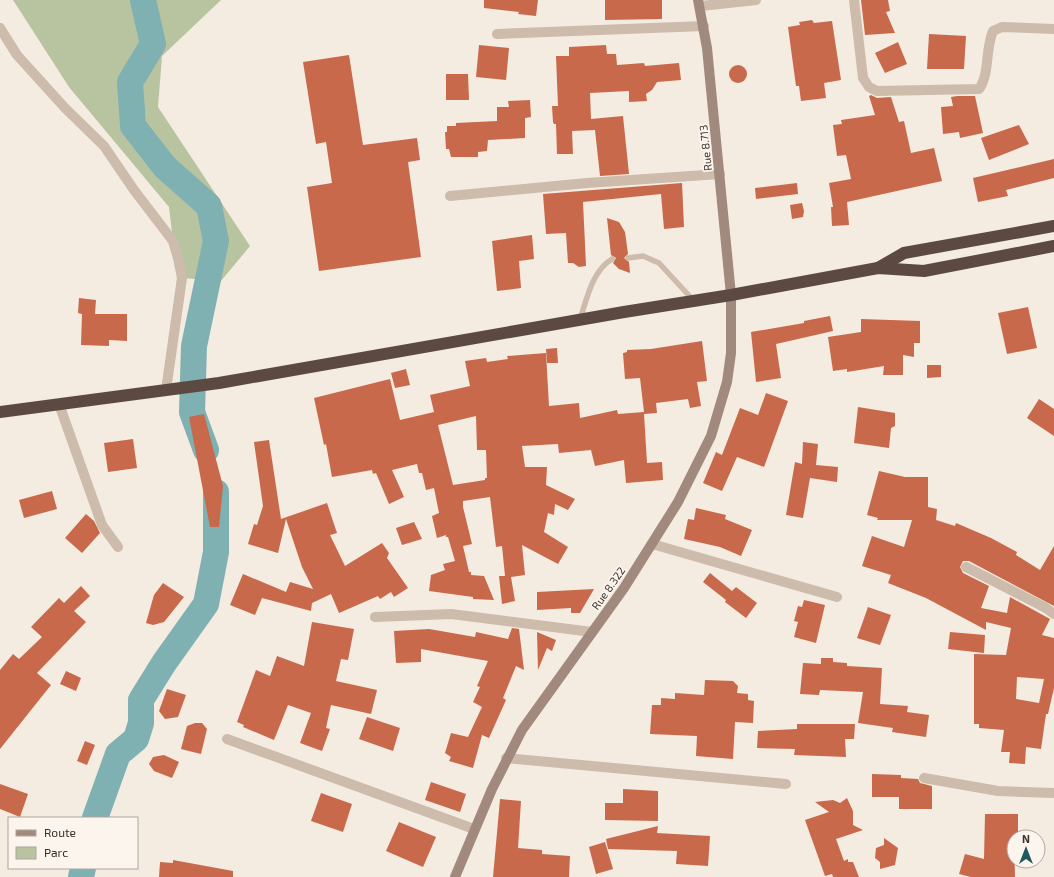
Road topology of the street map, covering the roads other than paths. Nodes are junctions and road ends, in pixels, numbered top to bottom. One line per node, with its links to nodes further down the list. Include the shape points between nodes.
1 (756, 0): 3 (street)
2 (854, 0): 6 (street, via 863,78 869,87 877,90 979,89 984,82 989,40 993,31 1002,27)
3 (700, 3): 4 (main road, Rue 8.713)
4 (704, 26): 7 (street); 8 (main road, Rue 8.713)
5 (0, 28): 18 (street, via 17,55 104,146 173,242 182,278)
6 (1054, 29)
7 (497, 34)
8 (720, 174): 9 (street); 15 (main road, Rue 8.713)
9 (450, 196)
10 (1054, 226): 14 (highway, via 904,253)
11 (1054, 246): 14 (highway, via 924,271)
12 (628, 258): 16 (lane, via 643,256 659,264)
13 (612, 259): 17 (lane, via 606,263 591,286)
14 (878, 268): 15 (highway)
15 (731, 295): 16 (highway); 21 (main road, Rue 8.322, via 731,353 728,374 711,436 678,502)
16 (695, 301): 17 (highway)
17 (579, 320): 18 (highway, via 326,365)
18 (166, 390): 19 (highway)
19 (59, 404): 20 (highway); 22 (street, via 102,525)
20 (0, 412)
21 (652, 544): 24 (street); 27 (main road, Rue 8.322)
22 (118, 547)
23 (966, 567): 25 (street)
24 (837, 597)
25 (1054, 614)
26 (375, 617): 27 (street, via 451,614)
27 (592, 632): 29 (main road, Rue 8.322, via 522,730)
28 (227, 739): 33 (street)
29 (506, 758): 31 (street); 33 (main road, Rue 8.322)
30 (924, 778): 32 (street, via 998,791)
31 (786, 784)
32 (1054, 793)
33 (474, 829): 34 (main road, Rue 8.322)
34 (455, 877)

